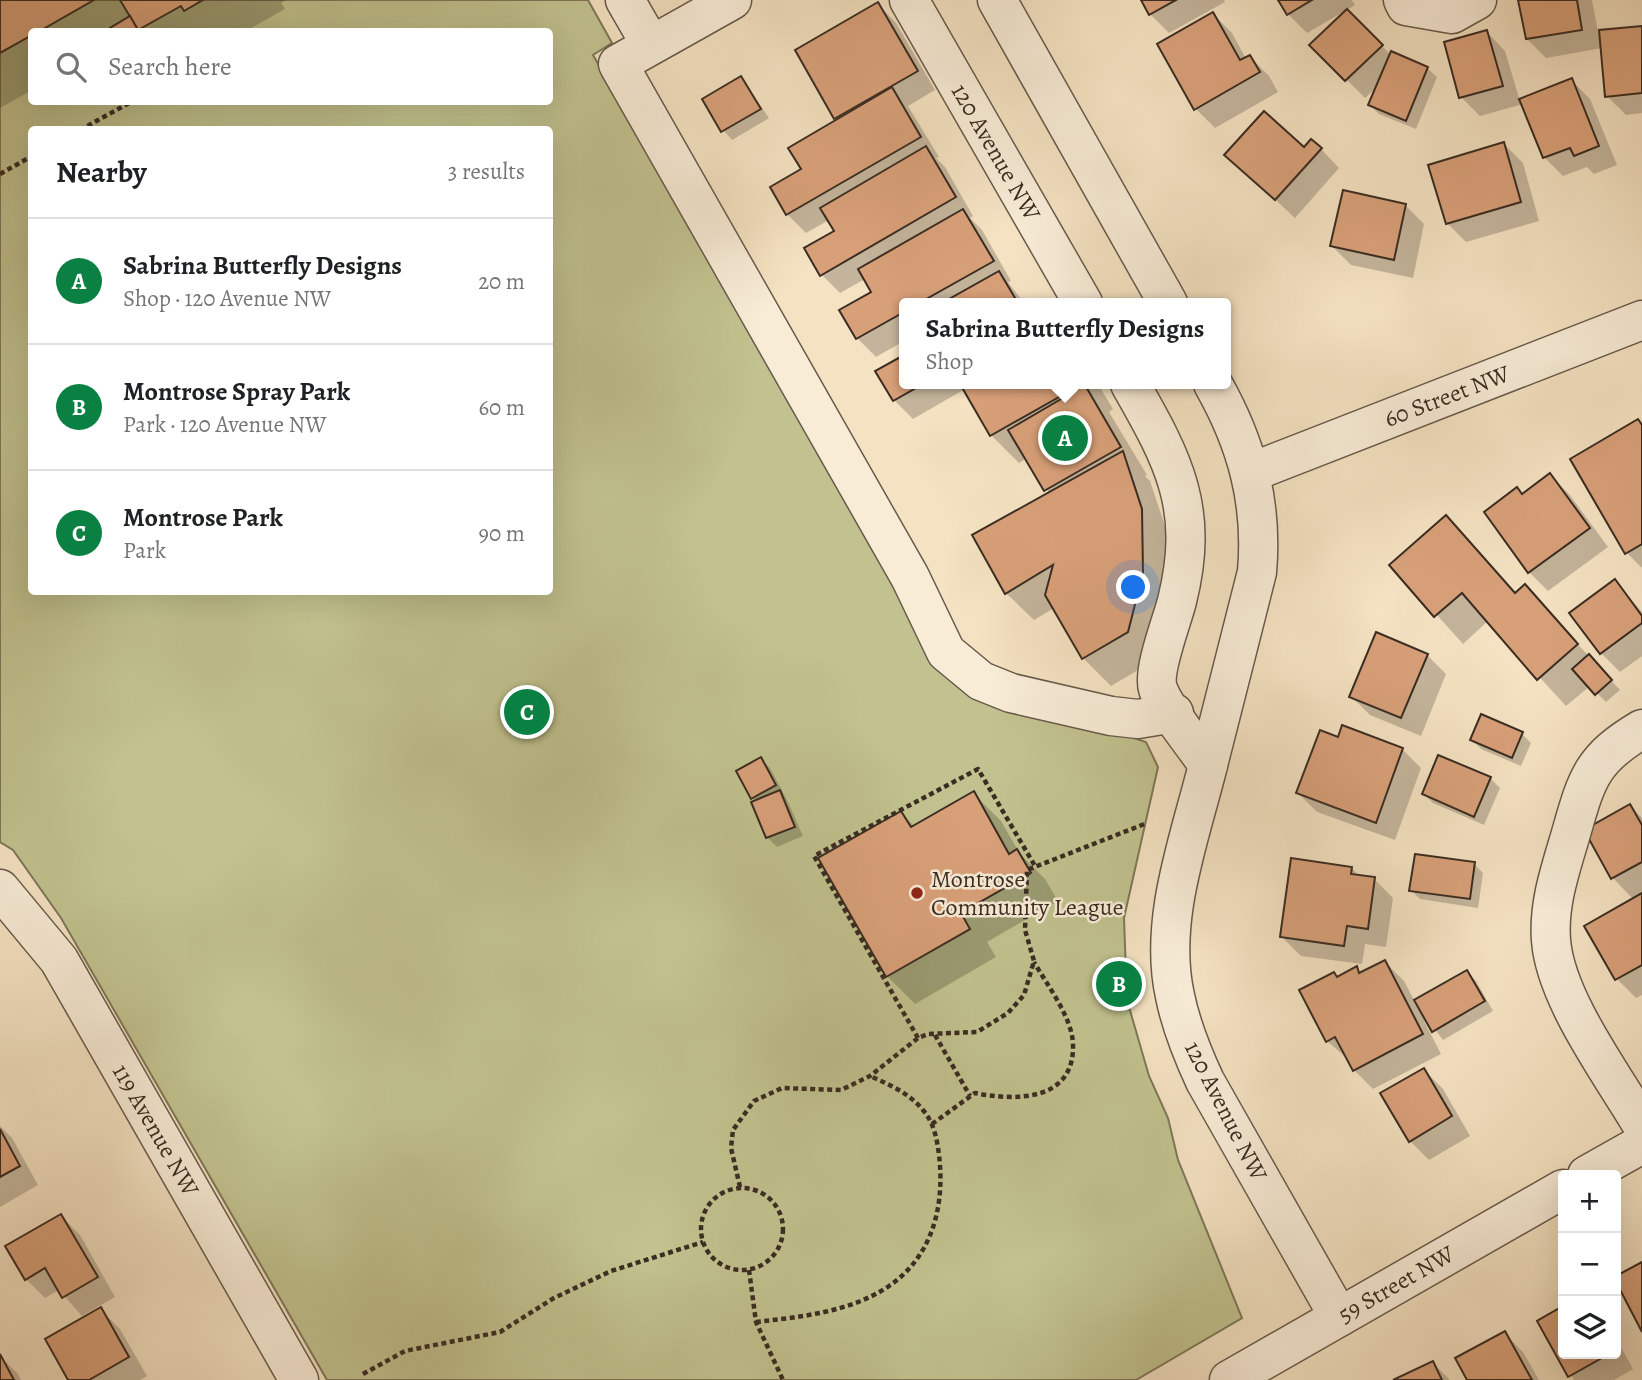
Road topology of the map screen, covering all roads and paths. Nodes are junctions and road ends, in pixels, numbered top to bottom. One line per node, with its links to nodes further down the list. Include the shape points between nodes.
1 (625, 0): 7 (street)
2 (732, 0): 7 (street)
3 (909, 0): 12 (street, 120 Avenue NW)
4 (997, 0): 13 (street)
5 (1403, 0): 6 (street, via 1406,6 1452,14)
6 (1477, 0)
7 (651, 45): 18 (street, via 618,64 910,577 946,652 981,681 1011,692 1111,716 1138,719)
8 (126, 105): 9 (path)
9 (87, 126)
10 (28, 158): 11 (path)
11 (0, 174)
12 (1080, 298)
13 (1165, 298)
14 (1642, 320): 17 (street, 60 Street NW)
15 (1133, 389): 18 (street, via 1170,456 1185,516 1181,583 1157,681)
16 (1215, 389): 17 (street, 120 Avenue NW)
17 (1252, 472): 20 (street, 120 Avenue NW, via 1258,513 1257,572)
18 (1174, 713): 20 (street)
19 (1642, 729): 30 (street, via 1600,758 1587,785 1554,892 1550,937 1562,989)
20 (1208, 765): 37 (street, 120 Avenue NW, via 1178,885 1171,956 1174,993 1205,1081)
21 (1157, 818): 22 (path)
22 (1035, 866): 24 (path, via 1027,870 1024,908); 26 (path, via 978,769 814,856)
23 (0, 889): 40 (street, 119 Avenue NW, via 59,960)
24 (1034, 961): 25 (path, via 1024,995 994,1024 977,1032); 28 (path, via 1068,1023 1073,1044 1069,1066 1057,1084 1035,1096 1014,1100)
25 (935, 1035): 26 (path); 28 (path)
26 (918, 1038): 27 (path)
27 (870, 1076): 29 (path, via 913,1100); 33 (path, via 841,1090 782,1088 754,1101 733,1130 731,1148)
28 (970, 1096): 29 (path)
29 (932, 1124): 38 (path, via 942,1197 925,1248 908,1269 875,1294 819,1313)
30 (1642, 1125)
31 (1642, 1143): 32 (street)
32 (1596, 1170)
33 (740, 1187): 35 (path, via 727,1190 708,1205 701,1230); 36 (path, via 767,1194 783,1217 781,1245 773,1257)
34 (1558, 1192): 37 (street, 59 Street NW)
35 (703, 1242): 36 (path, via 721,1264); 39 (path, via 611,1271 554,1298 500,1332 405,1350)
36 (749, 1270): 38 (path)
37 (1339, 1317): 42 (street, 59 Street NW)
38 (756, 1322): 41 (path)
39 (363, 1374)
40 (299, 1380)
41 (783, 1380)
42 (1229, 1380)

